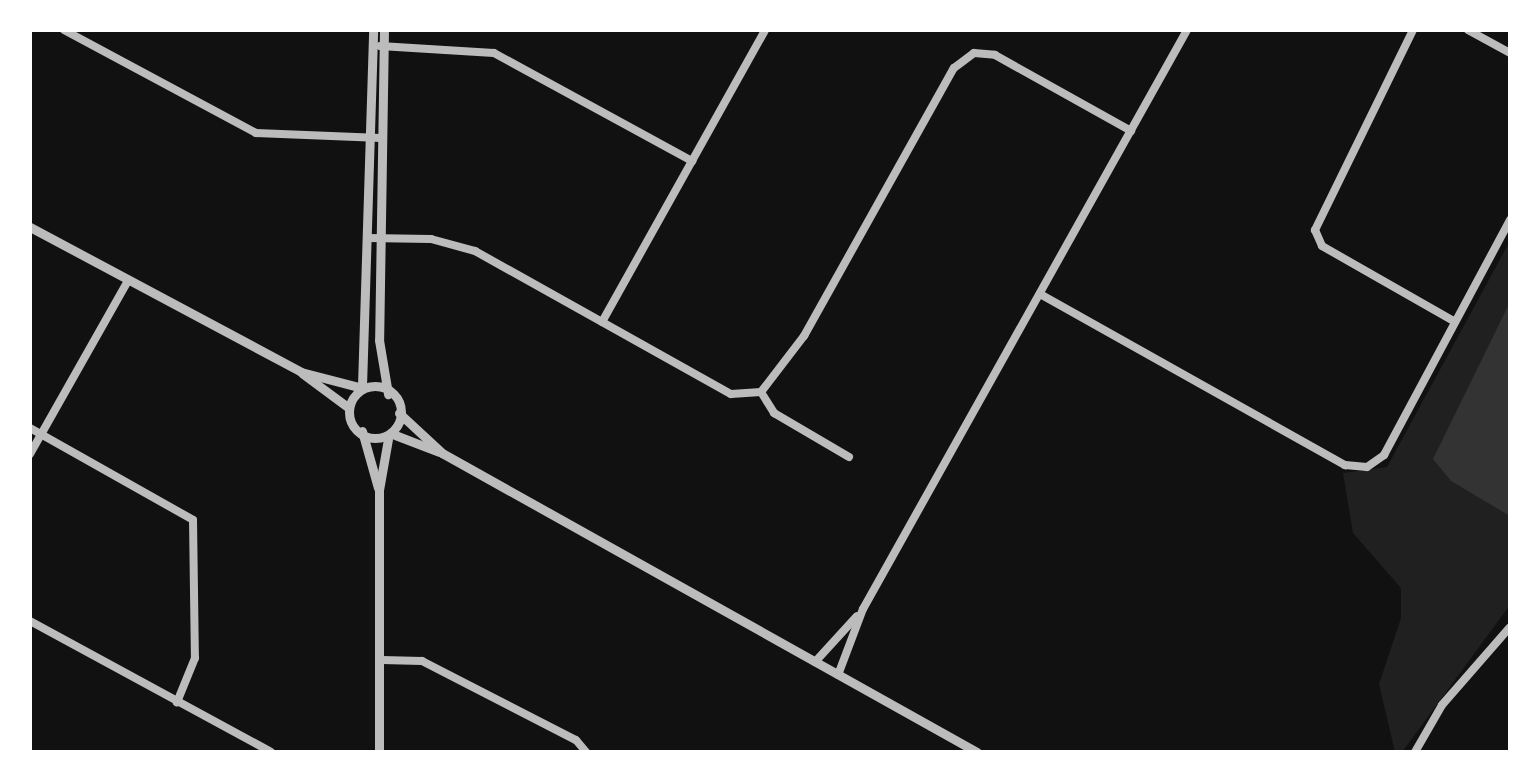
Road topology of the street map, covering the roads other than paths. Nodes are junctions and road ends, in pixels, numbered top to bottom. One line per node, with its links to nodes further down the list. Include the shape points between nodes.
1 (64, 30): 12 (street, via 256,133)
2 (373, 30): 8 (street)
3 (384, 30): 9 (street)
4 (765, 30): 13 (street)
5 (1186, 30): 11 (street)
6 (1413, 30): 21 (street, via 1315,230 1322,246)
7 (1468, 30): 10 (street)
8 (372, 46): 9 (street); 12 (street)
9 (384, 46): 12 (street); 13 (street, via 494,53)
10 (1510, 54)
11 (1131, 131): 19 (street); 24 (street, via 994,55 974,53 954,68 804,336)
12 (376, 138): 16 (street); 17 (street)
13 (692, 161): 20 (street)
14 (1510, 220): 21 (street)
15 (30, 226): 18 (street)
16 (368, 238): 17 (street); 23 (street)
17 (380, 239): 20 (street, via 431,240 475,251); 25 (street, via 379,340)
18 (128, 281): 22 (street); 30 (street)
19 (1040, 294): 21 (street, via 1345,465 1367,466 1384,455); 36 (street)
20 (602, 322): 24 (street, via 731,394)
21 (1455, 322)
22 (301, 372): 23 (street); 26 (street)
23 (360, 386): 25 (street); 26 (street)
24 (761, 392): 34 (street, via 774,413)
25 (388, 394): 27 (street)
26 (349, 408): 29 (street)
27 (399, 413): 31 (street); 32 (street)
28 (30, 428): 30 (street)
29 (361, 428): 31 (street); 35 (street)
30 (41, 434): 33 (street); 44 (street, via 192,520 195,658)
31 (391, 437): 32 (street); 35 (street)
32 (442, 453): 42 (street)
33 (30, 454)
34 (849, 457)
35 (378, 490): 41 (street)
36 (863, 609): 42 (street); 43 (street)
37 (30, 621): 44 (street)
38 (1510, 627): 39 (street)
39 (1501, 636): 40 (street); 49 (street, via 1442,706)
40 (1510, 646)
41 (382, 660): 46 (street); 47 (street, via 422,661 576,740)
42 (815, 662): 43 (street)
43 (838, 675): 48 (street)
44 (177, 702): 45 (street)
45 (271, 752)
46 (379, 752)
47 (586, 752)
48 (976, 752)
49 (1415, 752)

